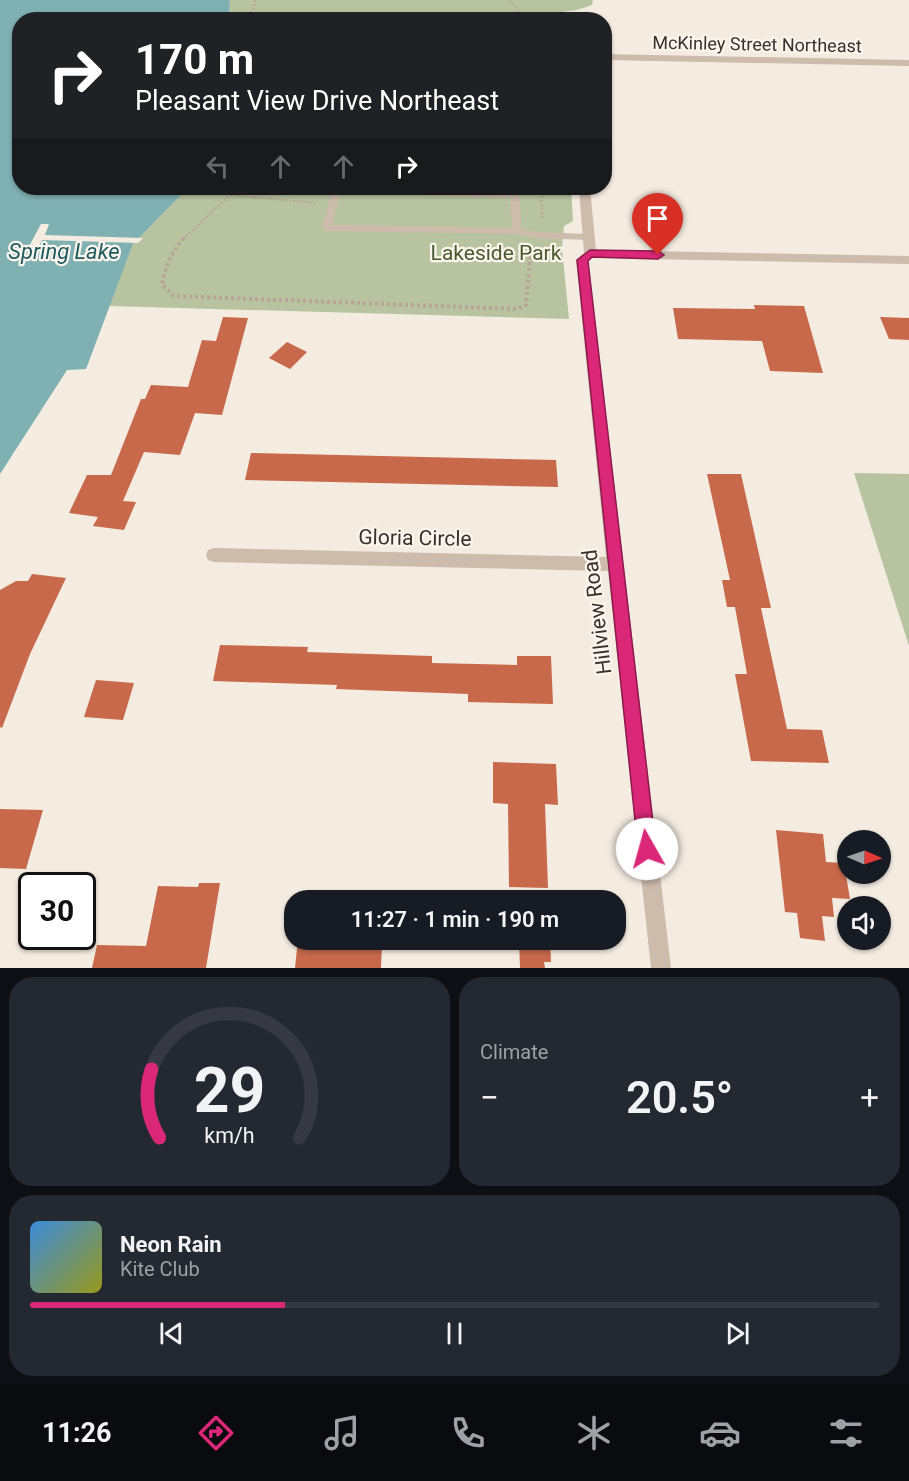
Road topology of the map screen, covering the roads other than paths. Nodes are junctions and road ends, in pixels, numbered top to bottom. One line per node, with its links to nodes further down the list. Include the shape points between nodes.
1 (612, 57): 2 (street, McKinley Street Northeast)
2 (909, 63)
3 (335, 195): 6 (lane, via 327,228)
4 (514, 195): 6 (lane)
5 (585, 195): 7 (street)
6 (517, 231): 7 (lane)
7 (589, 245): 8 (street); 10 (street, Hillview Road, via 582,260)
8 (909, 260)
9 (214, 555): 10 (street, Gloria Circle)
10 (614, 564): 11 (street, Hillview Road)
11 (661, 968)

